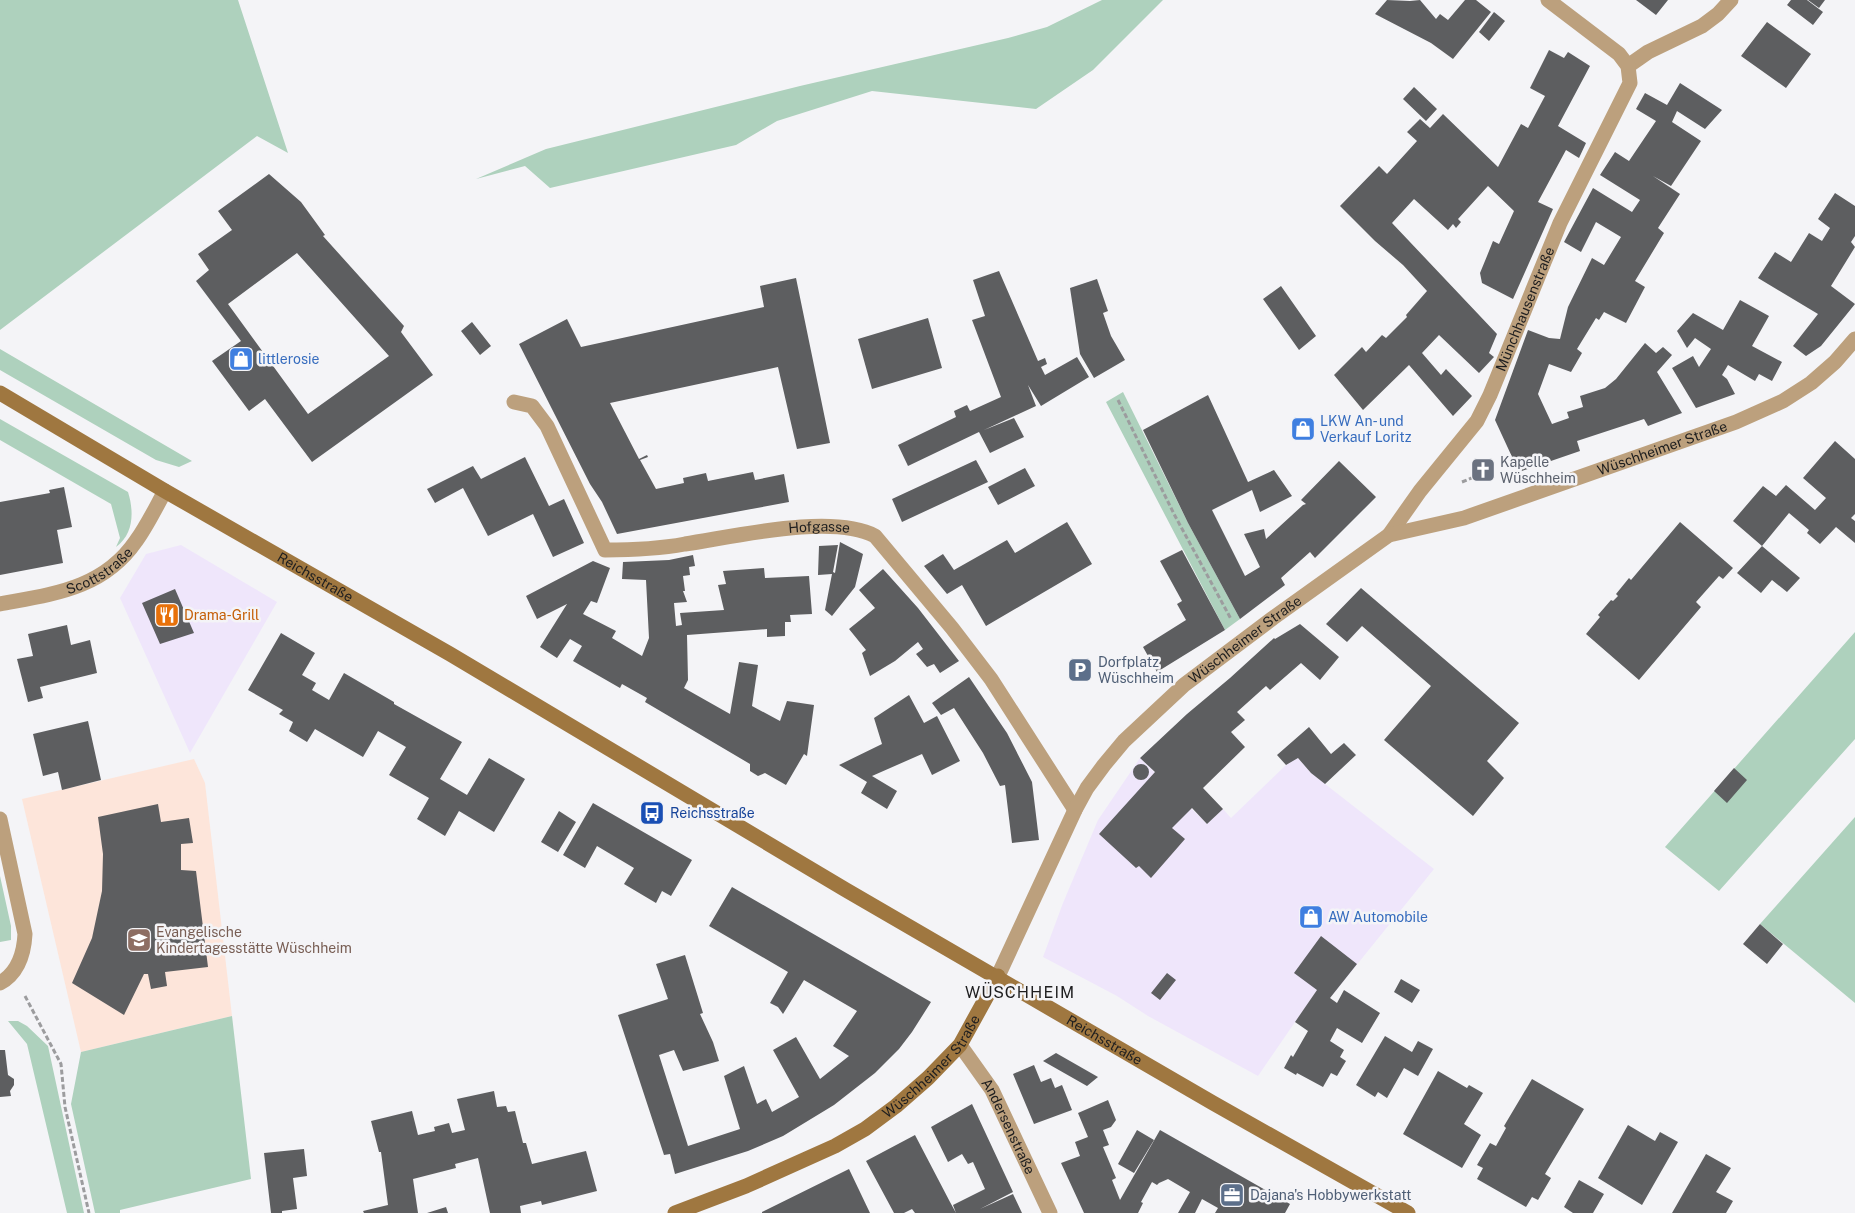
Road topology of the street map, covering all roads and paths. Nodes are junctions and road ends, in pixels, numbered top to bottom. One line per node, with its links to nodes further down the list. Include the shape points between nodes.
1 (1548, 0): 3 (street, via 1619,54)
2 (1731, 0): 3 (street, via 1702,26 1648,52)
3 (1628, 66): 11 (street, Münchhausenstraße, via 1630,83 1624,98 1560,223 1477,421)
4 (1855, 339): 11 (street, Wüschheimer Straße, via 1811,383 1783,401 1736,422 1464,518)
5 (0, 393): 10 (main road, Reichsstraße)
6 (1118, 400): 13 (path)
7 (514, 402): 14 (street, Hofgasse, via 532,406 547,426 604,550 644,550 754,533 828,526 875,536 991,679)
8 (1480, 476): 9 (path)
9 (1455, 486)
10 (165, 491): 12 (street, Scottstraße, via 137,541 107,571 71,589); 17 (main road, Reichsstraße, via 450,654 846,890)
11 (1389, 535): 13 (street, Wüschheimer Straße)
12 (0, 604)
13 (1242, 642): 14 (street, Wüschheimer Straße, via 1184,685 1124,741 1087,788)
14 (1075, 810): 17 (street, Wüschheimer Straße)
15 (0, 819): 16 (street, via 26,934 24,947)
16 (12, 973): 18 (street); 20 (path, via 61,1064 65,1108)
17 (998, 976): 19 (main road, Wüschheimer Straße); 23 (main road, Reichsstraße)
18 (0, 983)
19 (960, 1045): 21 (main road, Wüschheimer Straße, via 928,1078 865,1129 797,1164); 22 (street, Andersenstraße, via 992,1090)
20 (89, 1213)
21 (675, 1213)
22 (1050, 1213)
23 (1408, 1213)

